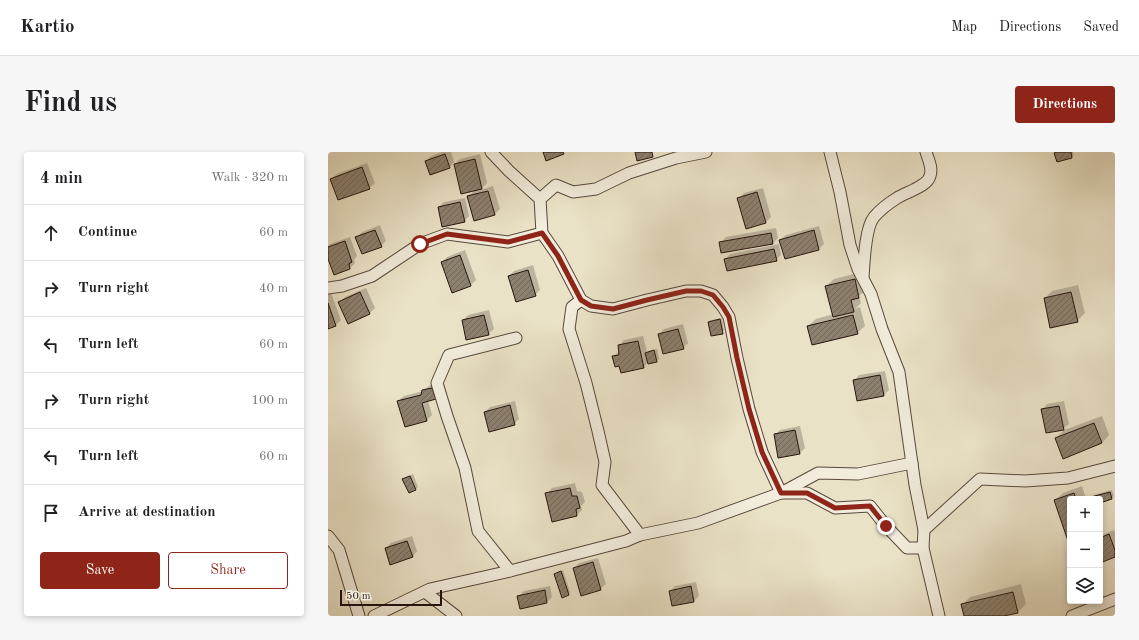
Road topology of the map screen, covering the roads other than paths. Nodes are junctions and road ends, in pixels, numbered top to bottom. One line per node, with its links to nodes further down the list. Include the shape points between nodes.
1 (491, 152): 6 (street)
2 (706, 152): 5 (street)
3 (830, 152): 8 (street, via 850,245)
4 (926, 152): 8 (street, via 931,169 930,177 925,183 888,204 873,218 868,229)
5 (669, 156): 6 (street, via 596,188 573,192 556,185)
6 (540, 199): 7 (street)
7 (542, 233): 9 (street, via 508,242 447,234 420,244 372,276); 10 (street, via 558,256)
8 (863, 278): 12 (street, via 899,372)
9 (328, 288)
10 (581, 300): 14 (street, via 591,306 613,309 686,291 701,291 713,295 729,317 749,409 762,452); 16 (street, via 572,307 569,329 598,431 604,462 602,485)
11 (516, 338): 19 (street, via 449,355 437,383 465,468 478,531)
12 (912, 463): 14 (street, via 858,474 818,473); 15 (street)
13 (1115, 466): 15 (street, via 1068,478 1025,481 980,479)
14 (781, 493): 16 (street, via 698,523); 18 (street, via 807,493 835,508 870,506 907,548)
15 (924, 530): 18 (street)
16 (640, 535): 19 (street, via 626,541)
17 (328, 536): 22 (street, via 340,550)
18 (923, 548): 25 (street)
19 (510, 571): 20 (street)
20 (425, 592): 23 (street); 24 (street)
21 (1115, 599): 26 (street)
22 (360, 616)
23 (374, 616)
24 (456, 616)
25 (939, 616)
26 (1072, 616)

